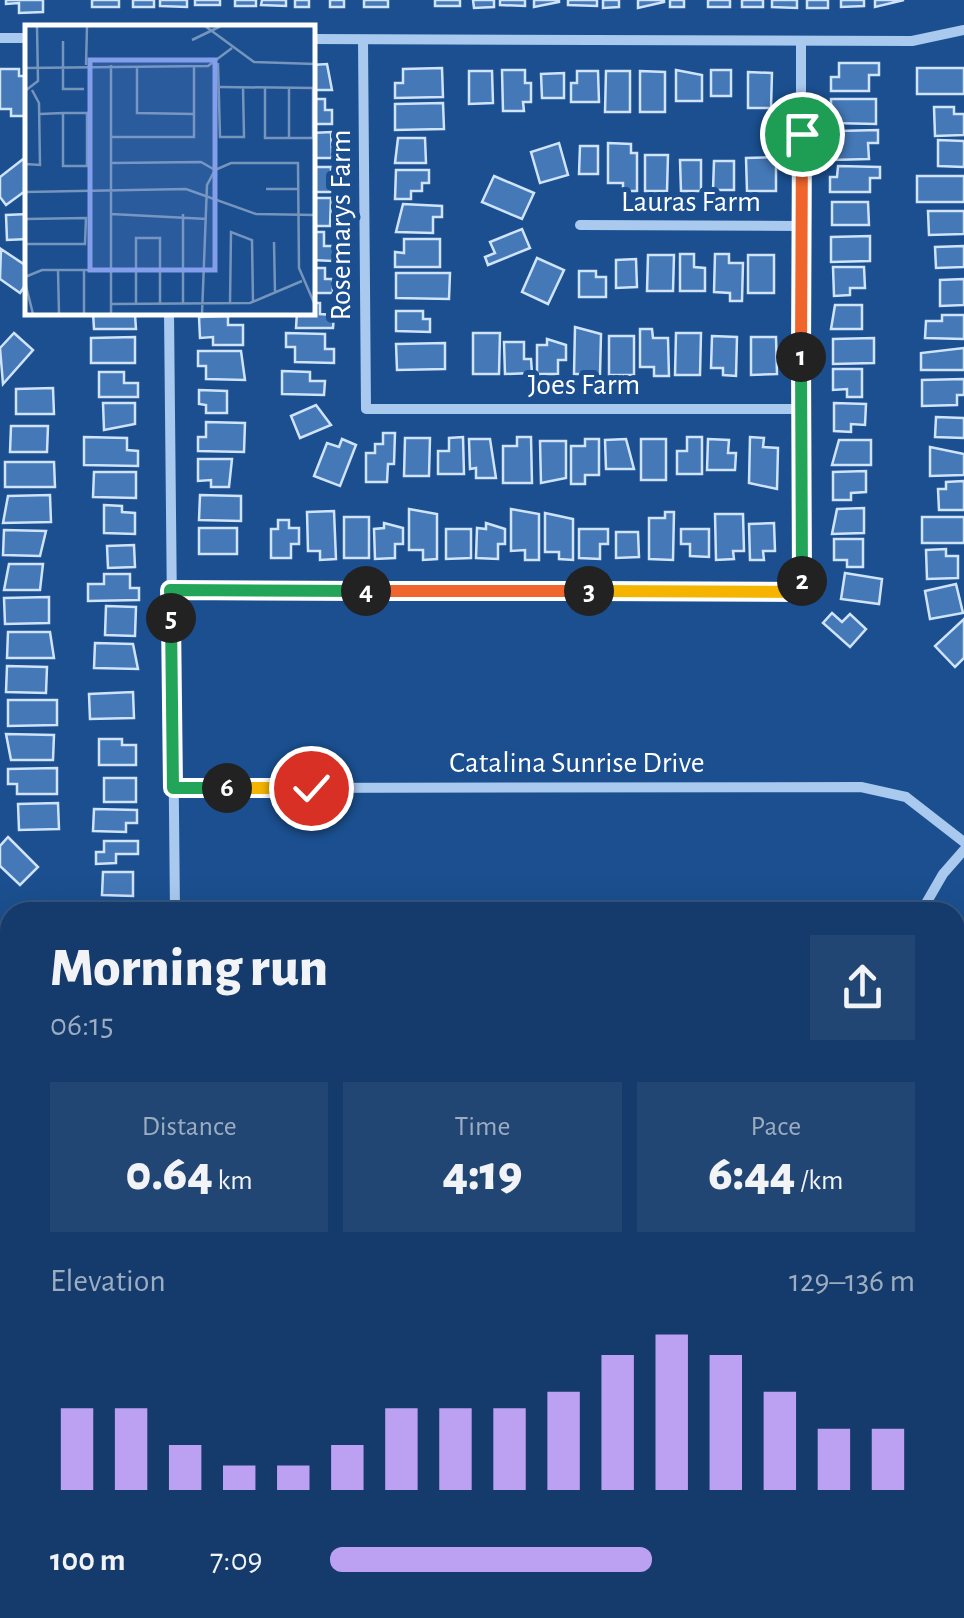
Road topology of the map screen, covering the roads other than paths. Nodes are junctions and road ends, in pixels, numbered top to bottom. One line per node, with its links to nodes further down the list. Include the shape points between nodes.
1 (964, 30): 4 (street, via 912,42)
2 (315, 40): 3 (street)
3 (363, 40): 4 (street); 8 (street, Rosemarys Farm)
4 (802, 42): 6 (street)
5 (580, 226): 6 (street, Lauras Farm)
6 (801, 226): 9 (street)
7 (168, 315): 10 (street)
8 (366, 409): 9 (street, Joes Farm)
9 (801, 410): 10 (street, via 802,592)
10 (170, 590): 11 (street)
11 (173, 788): 12 (street, Catalina Sunrise Drive, via 861,787 906,797); 14 (street)
12 (964, 842)
13 (964, 850): 15 (street)
14 (175, 902)
15 (926, 902)

